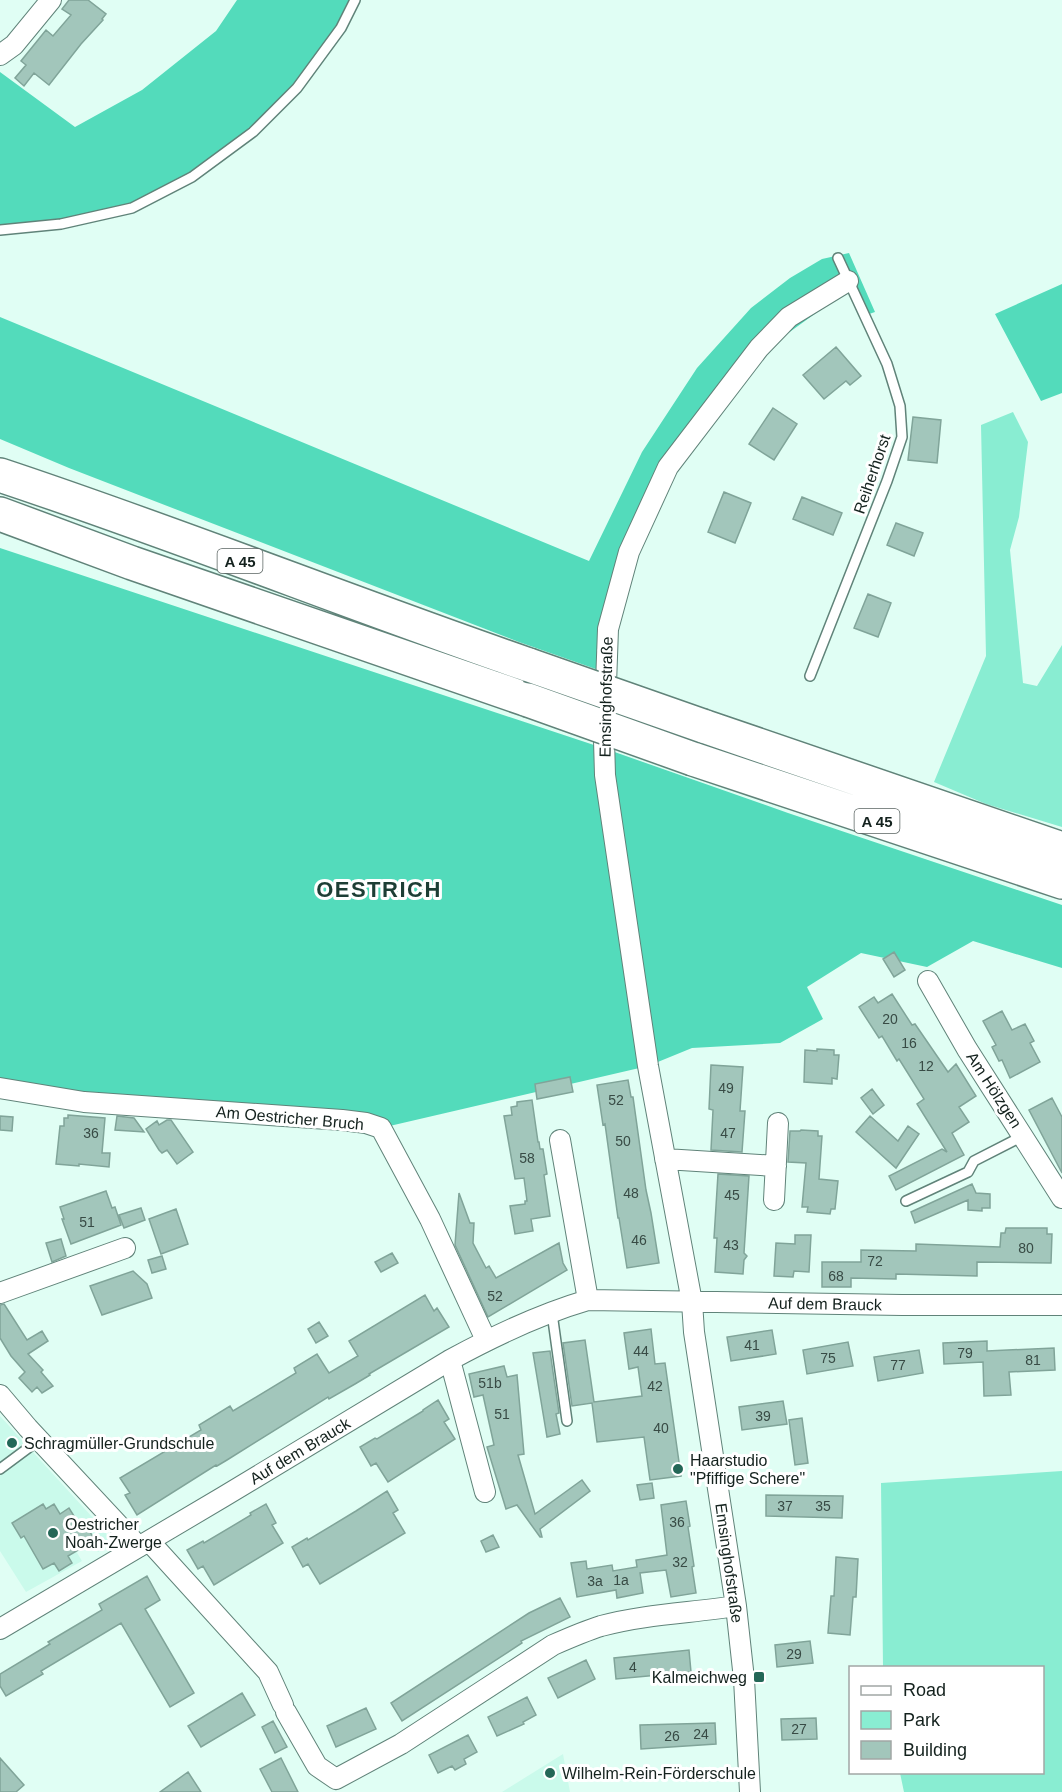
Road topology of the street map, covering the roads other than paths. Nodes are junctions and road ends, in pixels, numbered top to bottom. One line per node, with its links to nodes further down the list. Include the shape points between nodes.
1 (51, 0): 3 (street, via 14,45)
2 (355, 0): 4 (lane, via 341,28 297,88 253,132 192,177 132,208 61,224)
3 (0, 55)
4 (0, 230)
5 (838, 258): 6 (lane, Reiherhorst)
6 (848, 281): 13 (lane, Reiherhorst, via 886,364 900,406 902,437); 21 (street, Emsinghofstraße, via 789,317 759,348 668,467 628,552 608,629 605,775)
7 (0, 460): 9 (highway)
8 (0, 475): 9 (highway, A 45)
9 (61, 495): 14 (highway, A 45, bridge, via 407,623)
10 (0, 514): 12 (highway, A 45)
11 (0, 523): 12 (highway)
12 (40, 530): 15 (highway, A 45, bridge, via 693,759)
13 (810, 676)
14 (1062, 849)
15 (1062, 882)
16 (928, 981): 19 (street, Am Hölzgen)
17 (0, 1088): 32 (street, Am Oestricher Bruch, via 84,1101 342,1120 381,1128 430,1219)
18 (778, 1123): 22 (street)
19 (1023, 1136): 23 (street, Am Hölzgen); 25 (lane, via 974,1161 968,1172)
20 (560, 1140): 28 (street)
21 (665, 1159): 22 (street); 29 (street, Emsinghofstraße)
22 (776, 1166): 24 (street)
23 (1062, 1198)
24 (774, 1200)
25 (906, 1201)
26 (125, 1248): 27 (street)
27 (0, 1293)
28 (588, 1300): 29 (street, Auf dem Brauck); 31 (street, Auf dem Brauck)
29 (692, 1302): 30 (street, Auf dem Brauck); 40 (street, Emsinghofstraße)
30 (1062, 1305)
31 (552, 1312): 32 (street, Auf dem Brauck); 35 (lane)
32 (486, 1340): 33 (street, Auf dem Brauck)
33 (450, 1360): 38 (street); 39 (street, Auf dem Brauck)
34 (0, 1395): 36 (street)
35 (567, 1422)
36 (39, 1440): 37 (lane); 39 (street)
37 (0, 1469)
38 (485, 1492)
39 (144, 1544): 40 (street, via 268,1672 317,1766 336,1779 401,1744 553,1645 602,1626); 41 (street, Auf dem Brauck)
40 (736, 1606): 42 (street, Emsinghofstraße)
41 (0, 1629)
42 (750, 1792)

